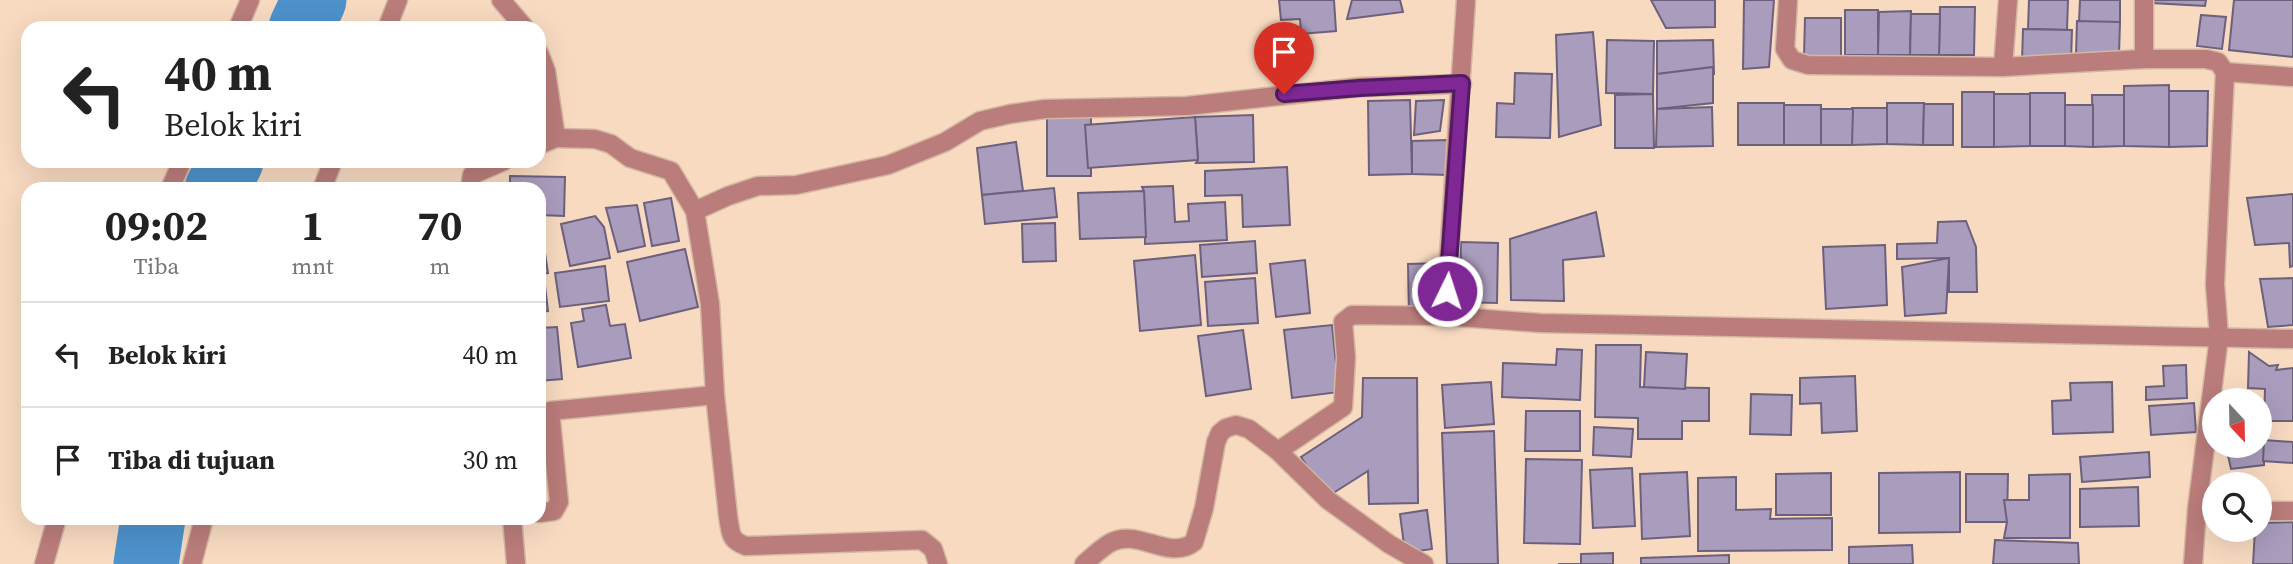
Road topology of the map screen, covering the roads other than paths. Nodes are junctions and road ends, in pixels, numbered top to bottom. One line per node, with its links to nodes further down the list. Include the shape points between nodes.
1 (250, 0): 8 (street)
2 (398, 0): 9 (street)
3 (501, 0): 10 (street)
4 (1466, 0): 16 (street)
5 (1788, 0): 12 (street, via 1785,50 1792,60 1808,65)
6 (2008, 0): 12 (street)
7 (2144, 0): 11 (street)
8 (241, 21)
9 (390, 21)
10 (519, 21)
11 (2144, 59): 12 (street); 13 (street, via 2206,59 2218,62)
12 (2003, 67)
13 (2225, 72): 14 (street); 23 (street, via 2216,284)
14 (2293, 76)
15 (546, 77): 17 (street)
16 (1462, 83): 21 (street, via 1360,88 1187,106 1010,114 980,121 946,142 888,165 796,185 758,186); 22 (street)
17 (556, 138): 18 (street); 21 (street, via 595,139 630,158 671,171)
18 (546, 142)
19 (488, 168): 20 (street, via 472,175)
20 (471, 182)
21 (695, 211): 25 (street, via 710,304)
22 (1445, 317): 23 (street, via 1540,323); 26 (street, via 1352,316 1343,322 1343,407)
23 (2219, 337): 24 (street); 27 (street)
24 (2293, 339)
25 (715, 395): 30 (street, via 550,411 559,502); 38 (street, via 728,516 736,542 746,546 922,540 933,549)
26 (1278, 451): 39 (street, via 1249,429 1226,428 1216,442 1194,542 1180,549 1132,537 1110,542); 40 (street, via 1328,500)
27 (2208, 472)
28 (2272, 510): 29 (street)
29 (2293, 511)
30 (546, 512)
31 (2202, 523): 41 (street)
32 (55, 525): 35 (street)
33 (202, 525): 36 (street)
34 (513, 525): 37 (street)
35 (44, 564)
36 (192, 564)
37 (516, 564)
38 (938, 564)
39 (1084, 564)
40 (1424, 564)
41 (2193, 564)

